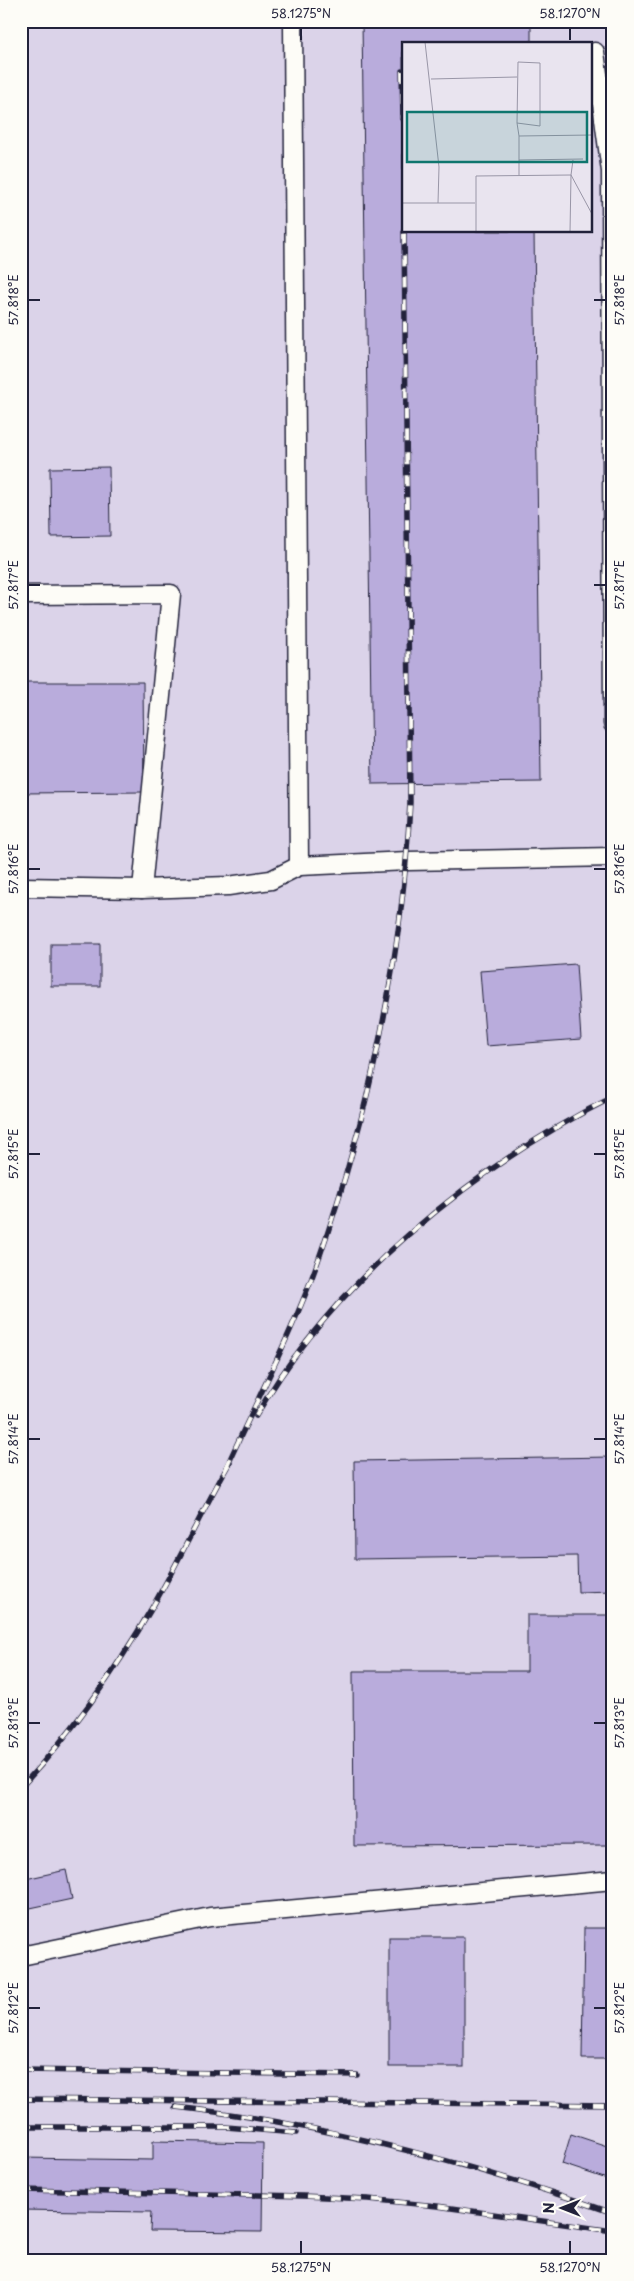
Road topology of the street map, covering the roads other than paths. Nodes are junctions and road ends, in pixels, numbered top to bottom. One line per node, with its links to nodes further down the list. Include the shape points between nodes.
1 (293, 21): 7 (lane)
2 (595, 52): 3 (lane)
3 (612, 171): 5 (lane)
4 (21, 595): 9 (lane, via 171,594)
5 (613, 724)
6 (613, 858): 7 (lane)
7 (299, 866): 9 (lane, via 272,880 228,886)
8 (21, 887): 9 (lane)
9 (142, 889)
10 (613, 1880): 11 (lane, via 210,1917)
11 (21, 1956)

